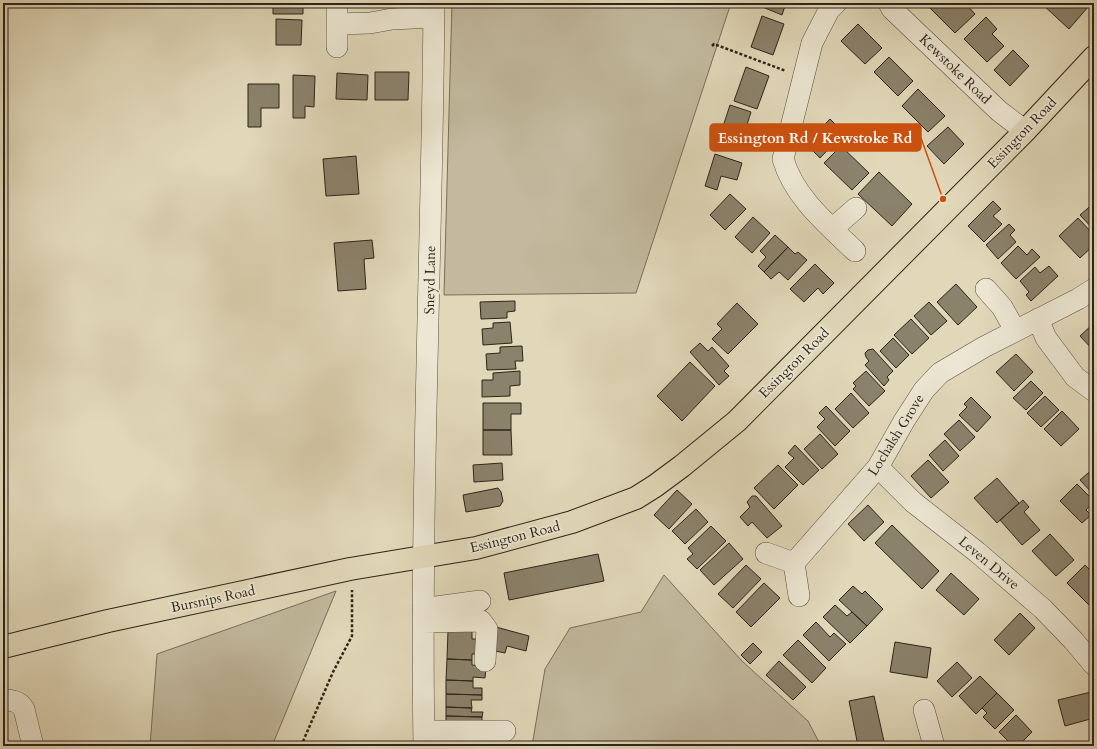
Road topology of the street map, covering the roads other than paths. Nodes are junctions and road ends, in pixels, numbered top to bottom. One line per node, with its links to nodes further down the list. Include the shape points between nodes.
1 (338, 3): 5 (street)
2 (836, 3): 10 (street, via 829,10 812,43 783,159 786,171 804,200)
3 (889, 3): 8 (street, Kewstoke Road, via 892,9 999,111)
4 (434, 10): 5 (street, via 370,23); 19 (street, Sneyd Lane)
5 (338, 24): 6 (street)
6 (337, 47)
7 (1094, 57): 8 (main road, Essington Road)
8 (1025, 131): 19 (main road, Essington Road, via 737,421 655,486 619,506 572,522 476,548)
9 (856, 208): 10 (street)
10 (832, 229): 11 (street)
11 (855, 251)
12 (986, 289): 15 (street, via 1002,307)
13 (1094, 289): 14 (street, Lochalsh Grove)
14 (1038, 319): 15 (street, Lochalsh Grove); 16 (street, via 1046,338 1075,376)
15 (1015, 330): 17 (street, Lochalsh Grove, via 940,373 924,390 908,414)
16 (1094, 391)
17 (878, 467): 20 (street, Lochalsh Grove); 26 (street, Leven Drive, via 913,502 977,552 1043,609 1074,640)
18 (766, 553): 20 (street)
19 (424, 557): 23 (street, Sneyd Lane); 24 (main road, Bursnips Road, via 350,569 108,621)
20 (794, 563): 21 (street)
21 (799, 596)
22 (480, 600): 23 (street)
23 (423, 615): 25 (street, via 481,621 487,629); 30 (street, Sneyd Lane)
24 (3, 647)
25 (486, 661)
26 (1094, 666)
27 (3, 700): 31 (street, via 21,704)
28 (924, 710): 32 (street)
29 (505, 731): 30 (street)
30 (424, 738)
31 (33, 746)
32 (934, 746)

